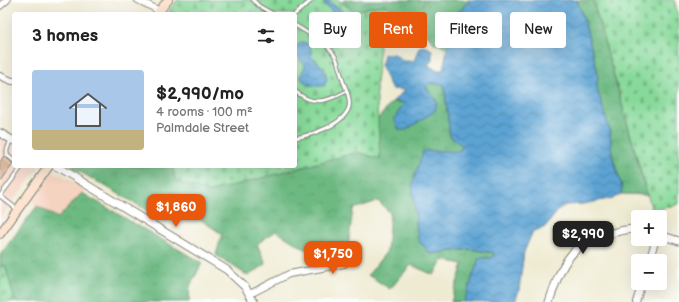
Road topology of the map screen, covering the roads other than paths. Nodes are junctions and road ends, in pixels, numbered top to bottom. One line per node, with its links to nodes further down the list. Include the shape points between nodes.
1 (7, 0): 6 (street)
2 (138, 0): 7 (street)
3 (168, 0): 7 (main road)
4 (253, 0): 8 (lane)
5 (312, 0): 9 (lane)
6 (0, 6)
7 (159, 12)
8 (270, 12)
9 (297, 12)
10 (297, 27): 13 (lane, via 330,48)
11 (0, 76): 12 (street)
12 (12, 81)
13 (346, 91): 14 (lane, via 321,101 311,101); 16 (lane, via 350,102 342,118 329,127)
14 (297, 93)
15 (0, 133): 17 (street)
16 (297, 137)
17 (12, 140): 18 (lane, via 7,155)
18 (12, 159)
19 (20, 168): 22 (lane)
20 (48, 168): 23 (main road)
21 (59, 168): 30 (street, via 227,270)
22 (0, 196): 23 (lane)
23 (18, 210): 25 (main road)
24 (631, 229): 32 (street, via 601,235 578,247 562,265)
25 (0, 234)
26 (667, 237): 27 (street)
27 (679, 241)
28 (344, 264): 30 (street, via 289,274)
29 (640, 290): 33 (street)
30 (250, 294): 31 (street)
31 (254, 302)
32 (549, 302)
33 (636, 302)

